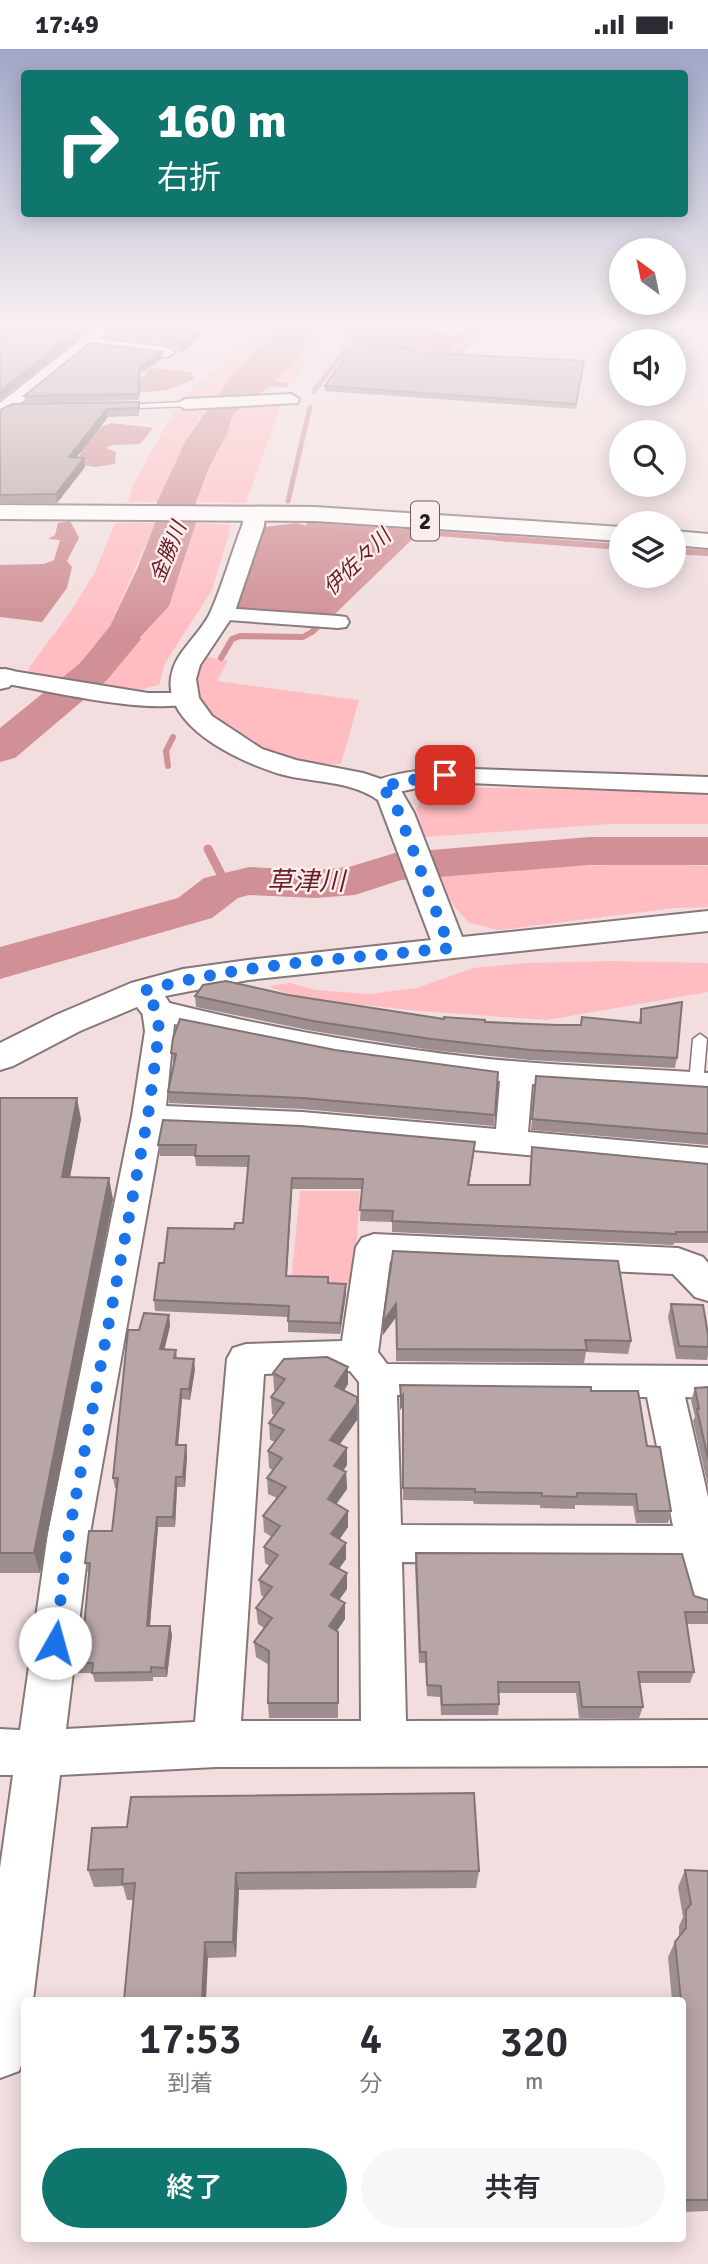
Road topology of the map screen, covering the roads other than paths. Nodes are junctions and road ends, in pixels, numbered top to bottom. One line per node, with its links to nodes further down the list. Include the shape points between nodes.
1 (0, 512): 2 (street, 2)
2 (241, 513): 3 (street, 2); 6 (street, via 253,526)
3 (609, 533)
4 (686, 539): 5 (street)
5 (708, 541)
6 (222, 614): 7 (street); 9 (street, via 187,665 183,679)
7 (338, 622)
8 (5, 678): 9 (street, via 132,698)
9 (187, 698): 11 (street, via 202,722 251,755)
10 (708, 785): 11 (street, via 445,775)
11 (380, 788): 13 (street, via 390,795 399,813)
12 (708, 921): 13 (street)
13 (450, 948): 14 (street, via 183,980)
14 (150, 1001): 16 (street, via 68,1023); 17 (street, via 318,1045); 19 (street, via 159,1031)
15 (699, 1039): 18 (lane)
16 (0, 1058)
17 (517, 1072): 18 (street); 20 (street)
18 (702, 1084)
19 (148, 1116): 20 (street, via 302,1123); 32 (street, via 69,1533)
20 (510, 1141): 21 (street)
21 (708, 1160)
22 (708, 1287): 23 (street, via 678,1261 374,1247)
23 (369, 1367): 25 (street); 26 (street); 30 (street, via 246,1359)
24 (708, 1382): 25 (street)
25 (663, 1383): 27 (street)
26 (379, 1543): 27 (street); 31 (street)
27 (697, 1545): 28 (street)
28 (708, 1592)
29 (708, 1742): 31 (street)
30 (216, 1744): 31 (street); 32 (street)
31 (384, 1745)
32 (21, 1752): 33 (street)
33 (0, 2052)

